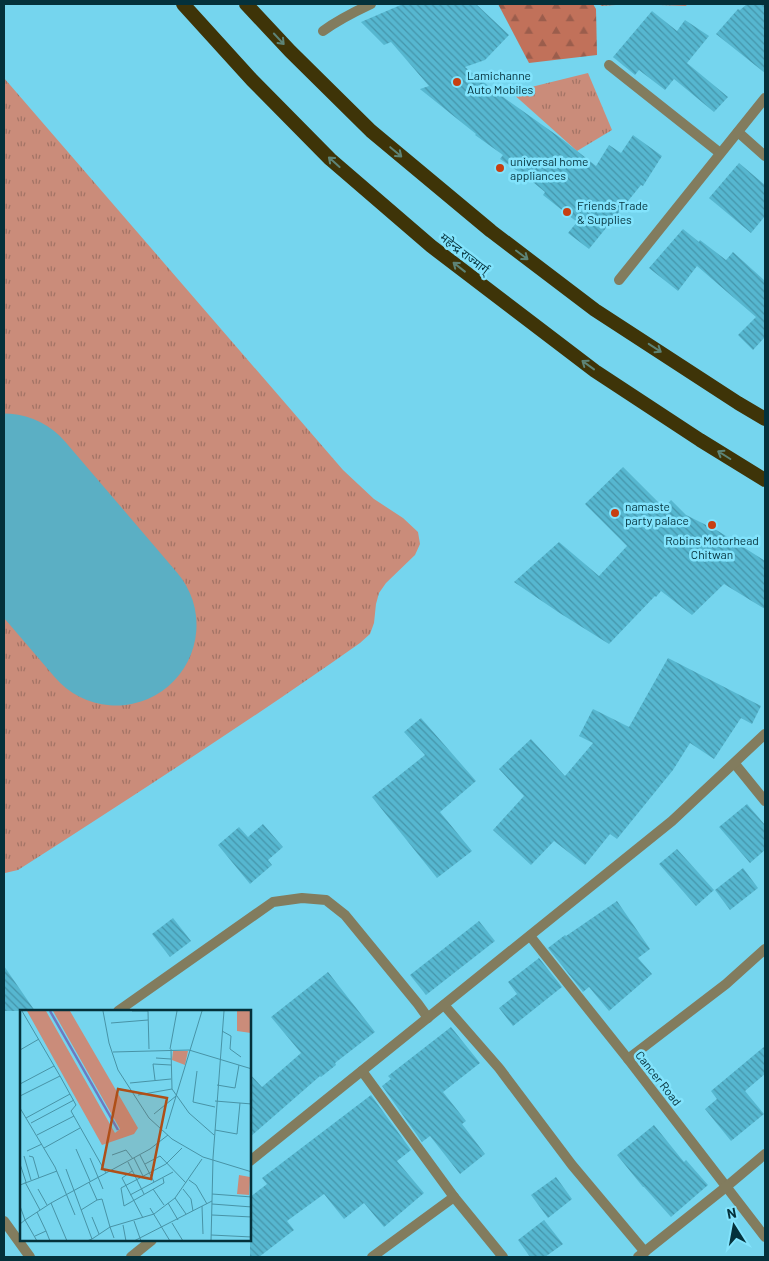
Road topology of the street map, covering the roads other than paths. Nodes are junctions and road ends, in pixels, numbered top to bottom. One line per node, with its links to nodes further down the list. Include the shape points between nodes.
1 (183, 4): 12 (highway, महेन्द्र राज्मार्ग्, one-way to 1, via 595,370 431,246 330,159)
2 (246, 4): 11 (highway, one-way to 11, via 371,131 491,231 595,310)
3 (371, 4): 4 (street)
4 (323, 31)
5 (609, 65): 8 (street)
6 (765, 98): 7 (street)
7 (738, 132): 8 (street); 9 (street)
8 (720, 153): 10 (street)
9 (765, 156)
10 (619, 280)
11 (765, 419)
12 (765, 480)
13 (765, 734): 14 (street)
14 (734, 764): 15 (street); 16 (street, via 672,821)
15 (765, 801)
16 (530, 936): 18 (street); 21 (street, Cancer Road)
17 (765, 949): 21 (street, via 726,984)
18 (444, 1005): 20 (street); 30 (street, via 499,1068)
19 (119, 1010): 20 (street, via 273,902 302,898 326,900 345,915)
20 (428, 1018): 22 (street)
21 (628, 1058): 25 (street, Cancer Road)
22 (362, 1071): 24 (street); 26 (street)
23 (765, 1154): 25 (street)
24 (251, 1160)
25 (726, 1186): 28 (street, Cancer Road); 30 (street)
26 (454, 1197): 33 (street); 34 (street)
27 (4, 1221): 31 (street)
28 (765, 1237)
29 (151, 1241): 32 (street)
30 (641, 1254)
31 (30, 1257)
32 (130, 1257)
33 (372, 1257)
34 (503, 1257)

